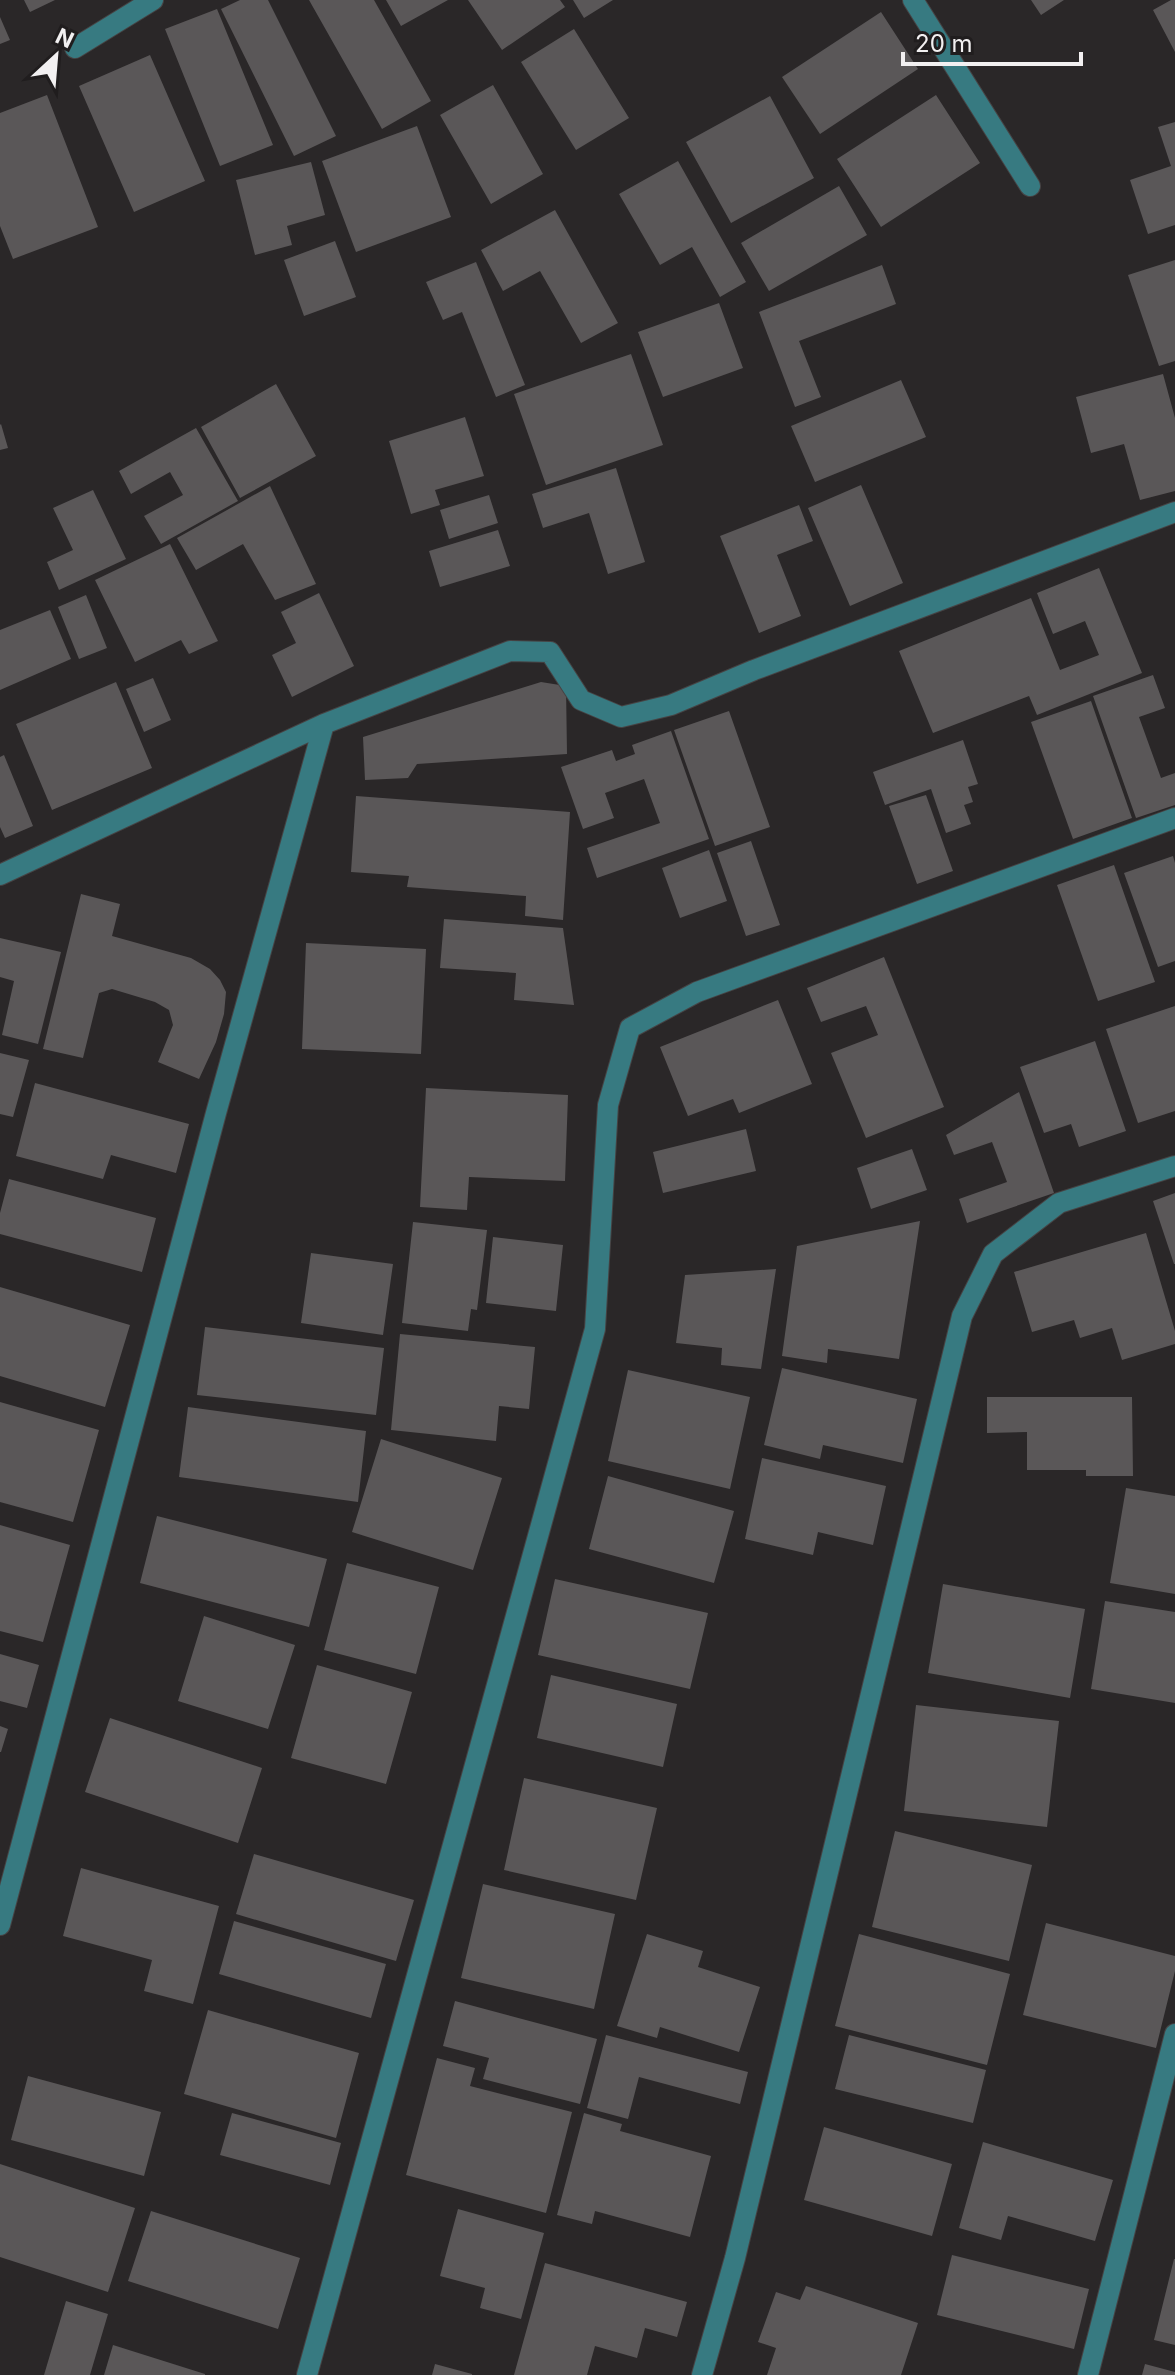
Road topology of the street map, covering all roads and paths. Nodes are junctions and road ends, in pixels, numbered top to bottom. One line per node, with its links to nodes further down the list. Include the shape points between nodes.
1 (153, 0): 3 (street)
2 (913, 0): 4 (street)
3 (75, 48)
4 (1030, 186)
5 (1175, 512): 6 (street, via 671,705 621,717 581,700 550,652 510,651)
6 (324, 724): 8 (street); 10 (street)
7 (1175, 818): 12 (street, via 697,992 630,1028 608,1105 595,1329)
8 (0, 875)
9 (1175, 1166): 13 (street, via 1059,1203 993,1254 962,1316 735,2258)
10 (0, 1925)
11 (1175, 2034): 14 (street)
12 (307, 2375)
13 (702, 2375)
14 (1088, 2375)

